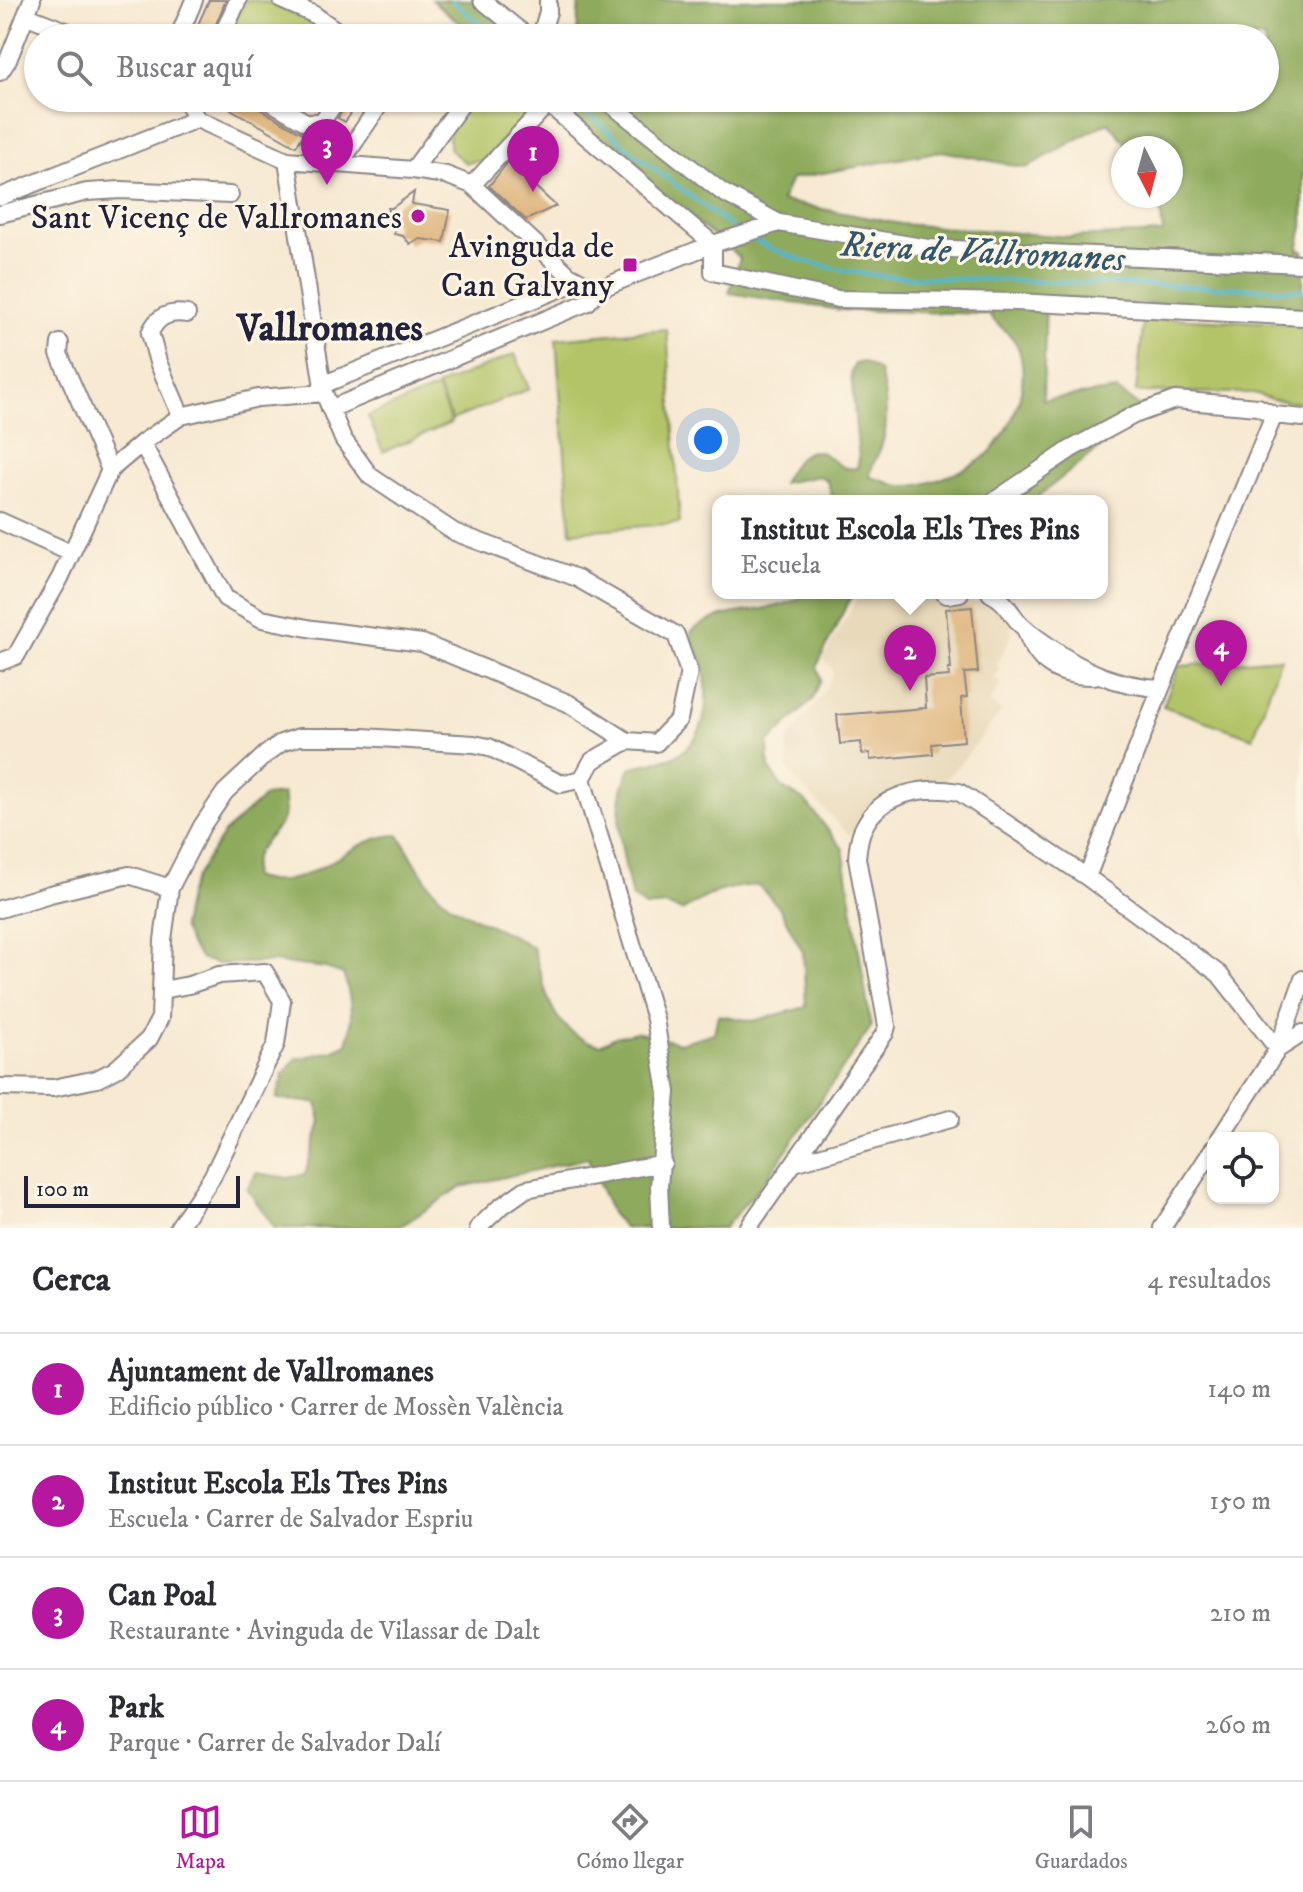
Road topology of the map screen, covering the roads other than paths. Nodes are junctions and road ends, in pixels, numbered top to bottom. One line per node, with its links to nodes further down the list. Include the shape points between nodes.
1 (194, 0): 8 (street)
2 (238, 0): 9 (street)
3 (281, 0): 10 (street)
4 (482, 0): 11 (street)
5 (548, 0): 12 (street)
6 (30, 8): 7 (street); 13 (street)
7 (59, 24)
8 (184, 24)
9 (227, 24)
10 (327, 24)
11 (512, 24)
12 (544, 24)
13 (0, 72)
14 (193, 112): 22 (street)
15 (288, 112): 23 (street, via 309,124)
16 (328, 112): 23 (street)
17 (375, 112): 26 (street)
18 (456, 112): 27 (street)
19 (536, 112): 28 (street)
20 (561, 112): 33 (street)
21 (621, 112): 32 (street, via 722,192)
22 (197, 119): 24 (street); 30 (street)
23 (316, 122): 25 (street)
24 (287, 160): 25 (street); 40 (street)
25 (322, 163): 26 (street)
26 (340, 164): 27 (street)
27 (413, 170): 28 (street)
28 (472, 185): 35 (street)
29 (230, 195): 31 (street, via 99,191)
30 (0, 197)
31 (0, 214)
32 (779, 223): 33 (street); 34 (street, via 928,248)
33 (713, 244): 36 (street); 38 (street, via 713,272 838,299)
34 (1303, 264)
35 (579, 281): 36 (street); 40 (street)
36 (597, 290): 40 (street, via 588,302)
37 (187, 314): 42 (street, via 173,311 150,333)
38 (1303, 317)
39 (60, 343): 45 (street, via 59,354)
40 (326, 396): 42 (street, via 258,398); 52 (street, via 343,439 370,476 454,532 577,578 676,635 689,672 679,719 656,743)
41 (1274, 415): 43 (street); 46 (street, via 1258,407 1175,400 1071,449); 51 (street)
42 (181, 416): 44 (street)
43 (1303, 418)
44 (142, 443): 45 (street); 52 (street, via 225,598 262,619 422,643 568,703)
45 (110, 470): 48 (street)
46 (1003, 495)
47 (0, 521): 48 (street)
48 (71, 553): 50 (street, via 16,656)
49 (1004, 599): 51 (street, via 1024,627 1068,660 1099,676)
50 (0, 662)
51 (1161, 688): 54 (street)
52 (627, 741): 53 (street, via 592,761)
53 (582, 779): 55 (street, via 561,784 474,744 299,737 281,743 225,792); 65 (street, via 655,1019 667,1092)
54 (1087, 877): 60 (street, via 1219,974); 66 (street, via 959,792 919,790 880,808 864,826 857,858 887,1026)
55 (170, 888): 56 (street, via 129,875); 58 (street)
56 (0, 909)
57 (1303, 979): 60 (street)
58 (162, 990): 61 (street, via 155,1031 115,1070 53,1088); 67 (street, via 219,975 265,972 282,1001 276,1044 212,1177)
59 (1303, 1033): 60 (street)
60 (1278, 1049): 63 (street)
61 (0, 1087)
62 (950, 1119): 66 (street)
63 (1224, 1132)
64 (1207, 1158): 71 (street)
65 (663, 1163): 68 (street, via 526,1189); 69 (street)
66 (794, 1163): 70 (street)
67 (178, 1228)
68 (478, 1228)
69 (661, 1228)
70 (748, 1228)
71 (1162, 1228)

